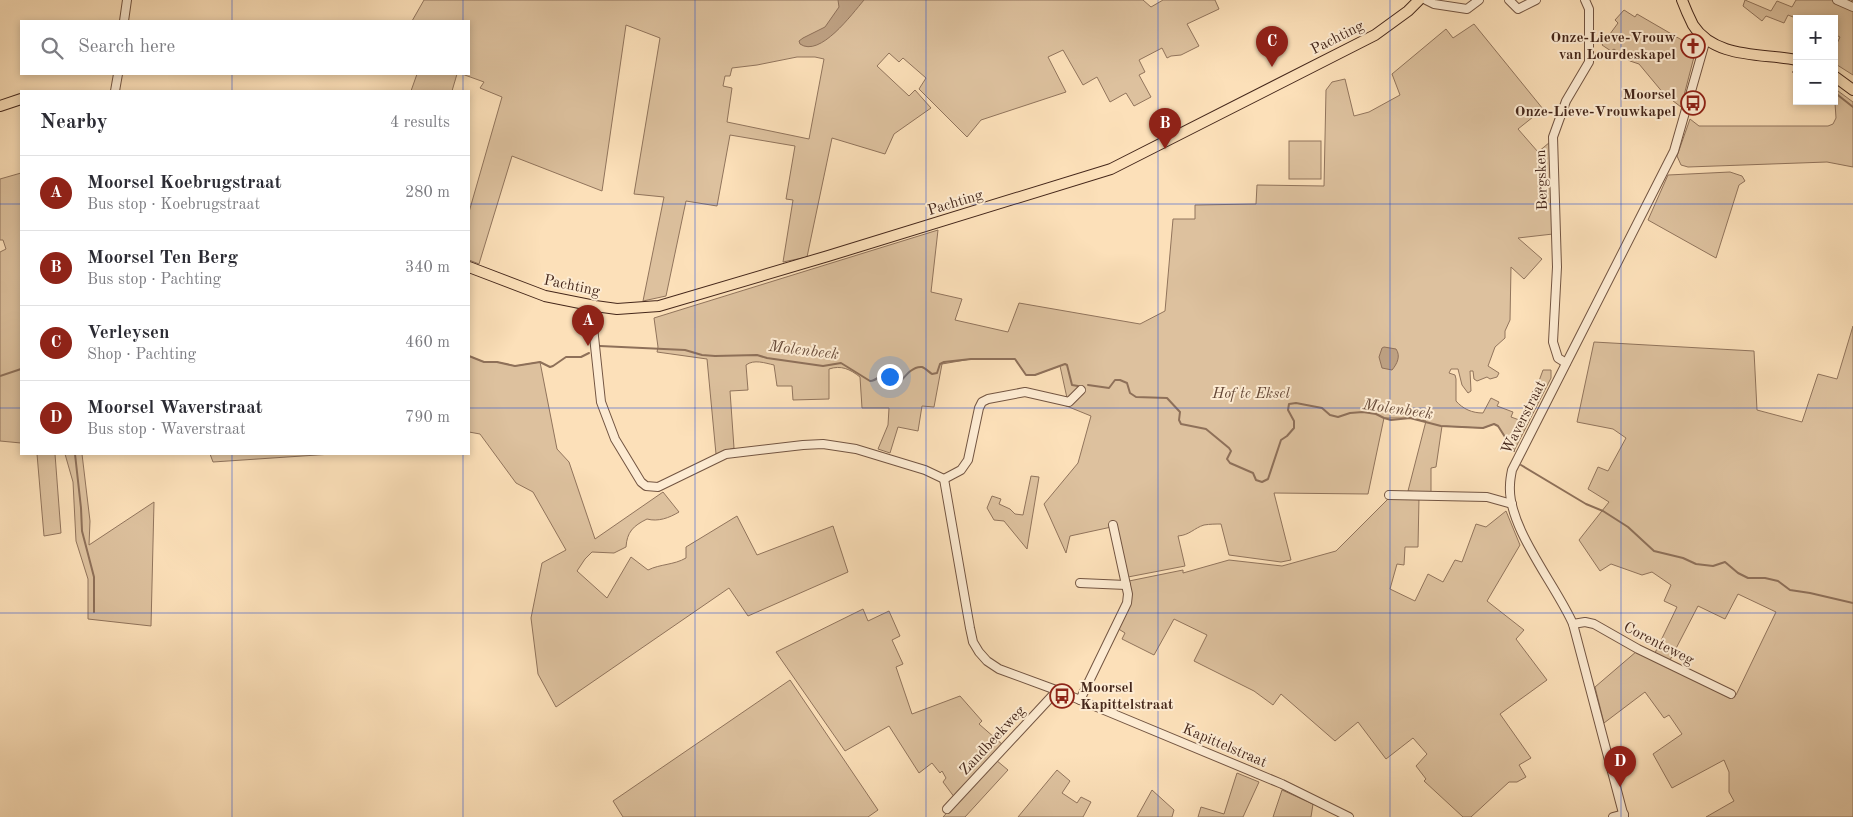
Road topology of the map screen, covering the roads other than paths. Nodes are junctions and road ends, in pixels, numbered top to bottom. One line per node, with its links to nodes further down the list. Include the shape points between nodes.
1 (127, 0): 11 (street)
2 (1419, 0): 21 (main road, Pachting, via 1375,35 1103,172 659,306 617,309)
3 (1426, 0): 4 (street, via 1467,9)
4 (1480, 0)
5 (1509, 0): 6 (street, via 1518,9)
6 (1536, 0)
7 (1585, 0): 22 (street, Bergsken, via 1589,9 1589,62 1566,101 1553,136 1557,267 1553,342 1558,358)
8 (1682, 0): 12 (main road, via 1694,26)
9 (1837, 0): 10 (street)
10 (1853, 7)
11 (124, 20)
12 (1706, 39): 13 (main road, via 1734,52); 22 (street, Waverstraat, via 1674,150)
13 (1793, 59)
14 (118, 75): 16 (street)
15 (1838, 79): 17 (main road)
16 (115, 90)
17 (1853, 90)
18 (20, 99): 19 (main road)
19 (0, 106)
20 (470, 267): 21 (main road, Pachting, via 545,296)
21 (595, 306): 24 (street, via 592,328 601,402 615,439 640,482 646,486 658,486 726,454 803,444 856,449)
22 (1566, 363): 26 (street, Waverstraat, via 1512,470 1509,486)
23 (1081, 390): 24 (street, via 1069,402 1025,392 982,402 968,460 961,470)
24 (944, 479): 31 (street, Kapittelstraat, via 973,642 999,669)
25 (1389, 495): 26 (street, via 1487,497)
26 (1512, 504): 30 (street, Waverstraat, via 1526,541)
27 (1113, 525): 29 (street)
28 (1080, 583): 29 (street)
29 (1126, 585): 33 (street, via 1126,603)
30 (1574, 624): 32 (street, Corenteweg, via 1594,624); 35 (street, Waverstraat)
31 (1056, 690): 33 (street, Kapittelstraat); 34 (street, Zandbeekweg)
32 (1731, 694)
33 (1080, 700): 36 (street, Kapittelstraat, via 1282,784)
34 (947, 809)
35 (1624, 816): 37 (street)
36 (1349, 817)
37 (1613, 817)

